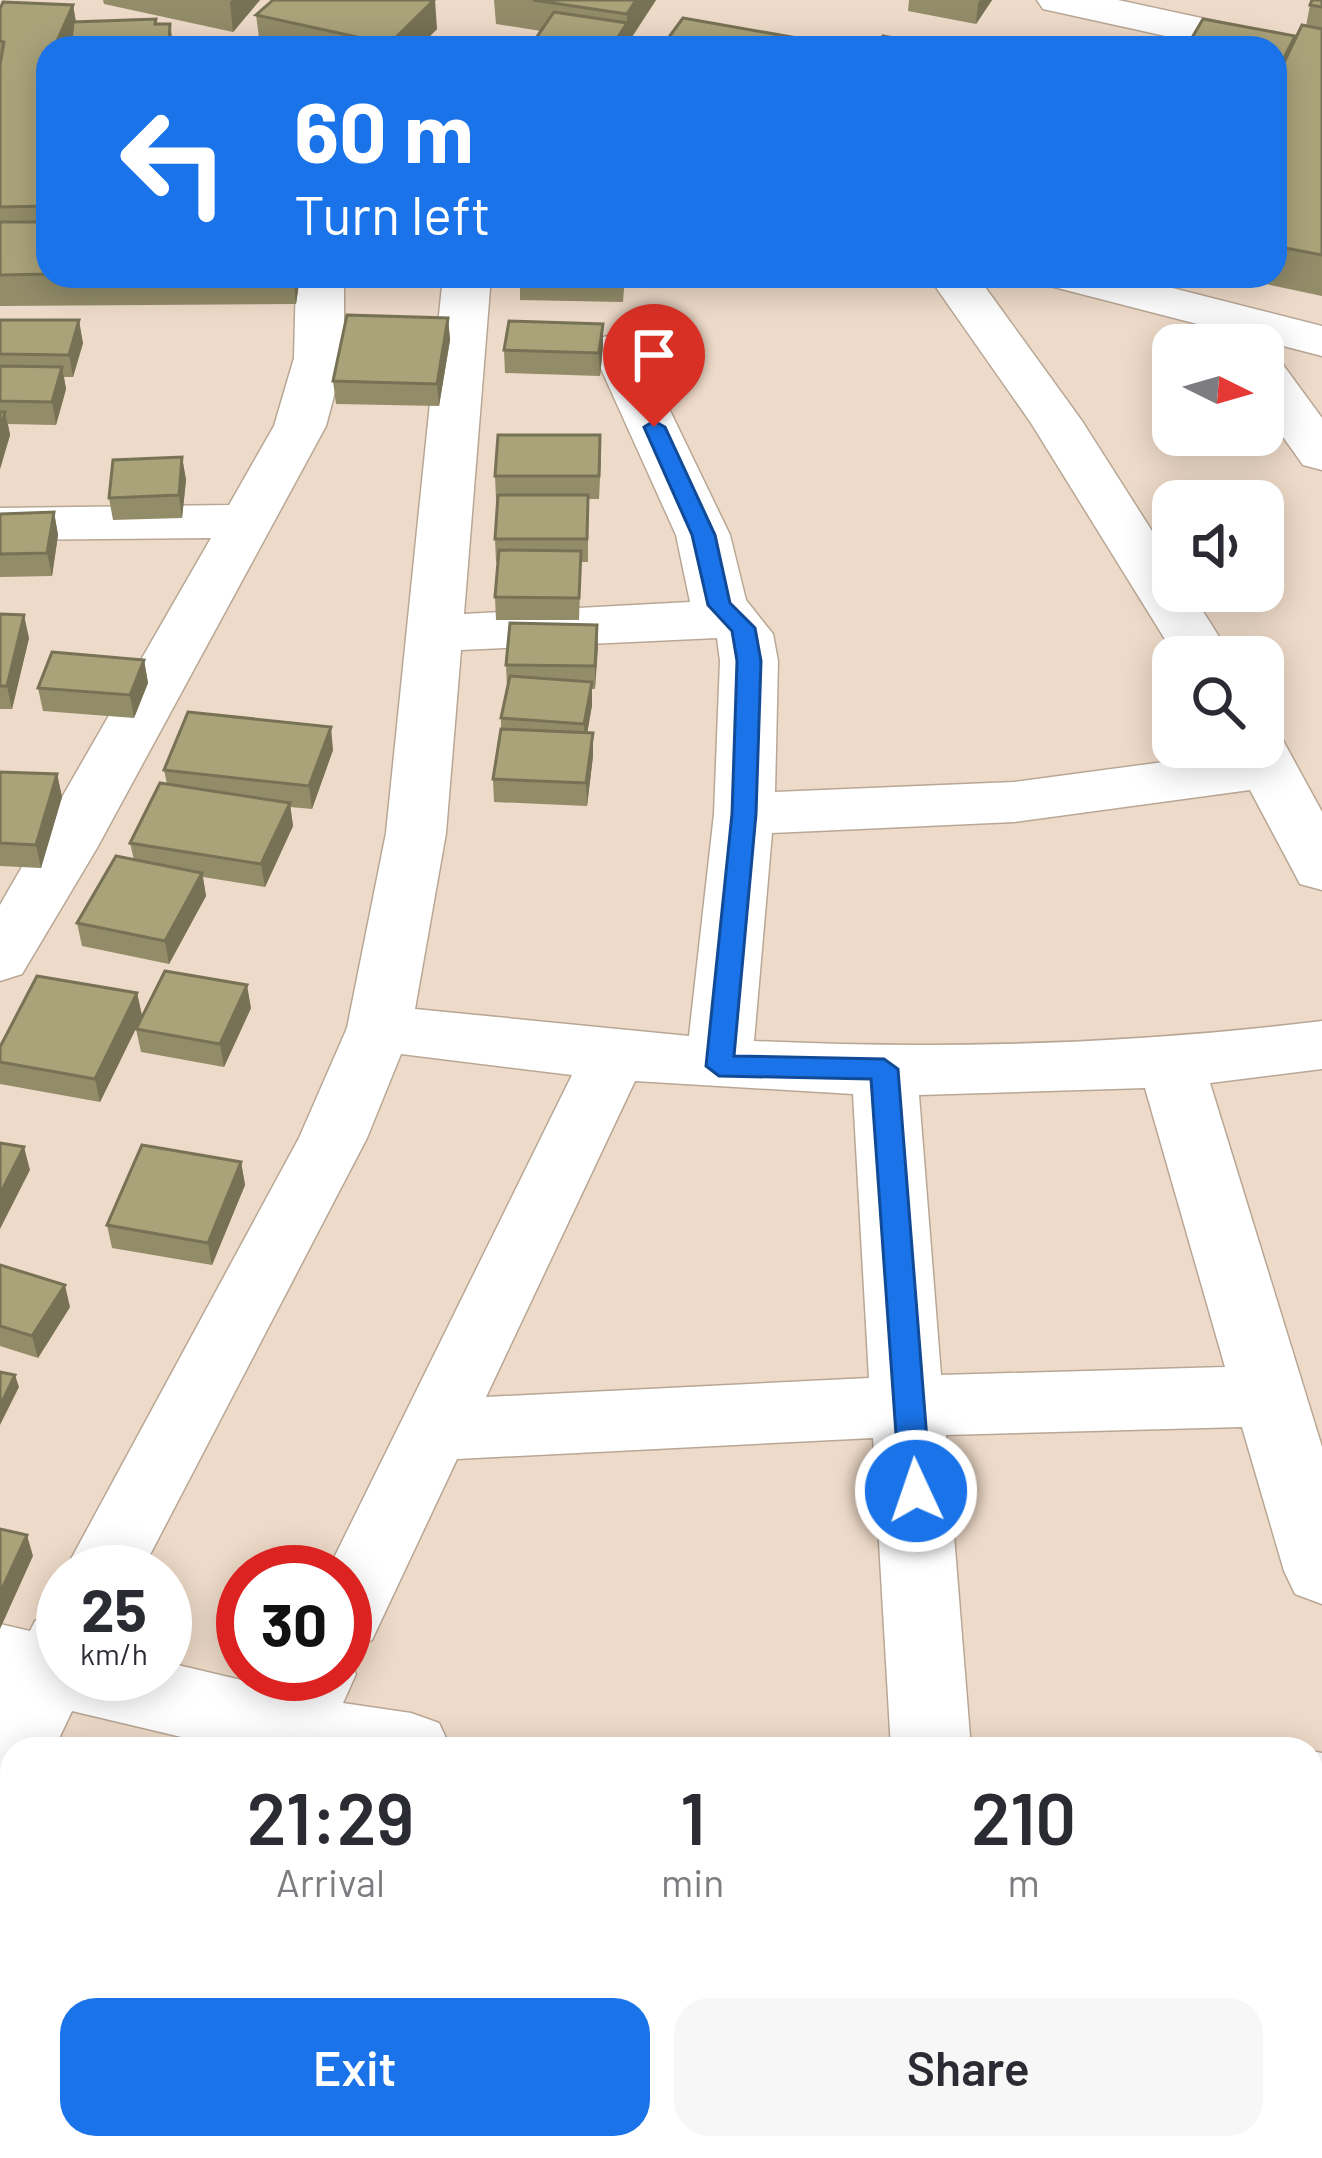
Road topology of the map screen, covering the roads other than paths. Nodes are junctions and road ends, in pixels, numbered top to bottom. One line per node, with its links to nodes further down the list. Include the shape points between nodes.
1 (1058, 0): 2 (street)
2 (1225, 36)
3 (1287, 49): 4 (street)
4 (1322, 57)
5 (320, 288): 15 (street, via 313,390)
6 (466, 288): 18 (street)
7 (961, 288): 19 (street, via 1056,421)
8 (1103, 288): 9 (street)
9 (1213, 324)
10 (1284, 336): 11 (street)
11 (1322, 340)
12 (617, 349): 17 (street, via 704,535)
13 (1284, 402): 14 (street)
14 (1322, 454)
15 (245, 521): 16 (street); 24 (street)
16 (0, 524)
17 (728, 619): 18 (street); 22 (street, via 743,628 749,661)
18 (436, 633): 25 (street, via 407,892)
19 (1191, 636)
20 (1204, 768): 22 (street, via 1014,802)
21 (1271, 768): 23 (street)
22 (744, 814): 29 (street)
23 (1322, 869)
24 (0, 958)
25 (379, 1028): 27 (street); 35 (street, via 333,1138)
26 (1322, 1046): 28 (street)
27 (613, 1057): 29 (street); 33 (street)
28 (1172, 1064): 30 (street); 31 (street)
29 (719, 1066): 30 (street)
30 (884, 1069): 32 (street)
31 (1270, 1396): 32 (street); 34 (street)
32 (910, 1406): 33 (street); 42 (street)
33 (435, 1430): 36 (street)
34 (1306, 1463): 37 (street)
35 (116, 1545)
36 (372, 1560)
37 (1322, 1571)
38 (36, 1663): 41 (street)
39 (192, 1695): 40 (street)
40 (338, 1728)
41 (17, 1737)
42 (930, 1737)

